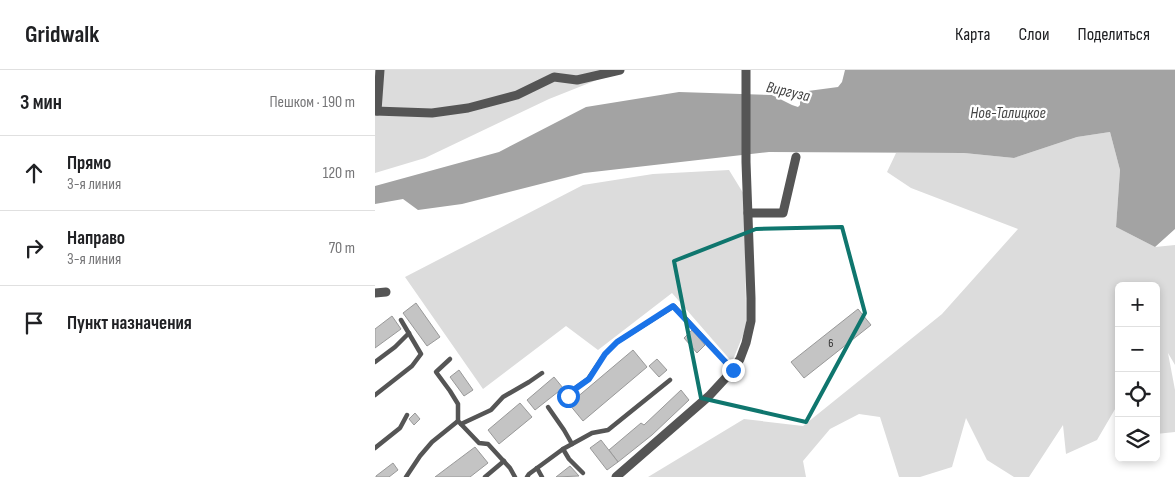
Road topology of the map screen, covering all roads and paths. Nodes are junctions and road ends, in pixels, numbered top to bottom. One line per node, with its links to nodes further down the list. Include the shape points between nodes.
1 (380, 70): 5 (street)
2 (620, 70): 4 (street, via 577,80)
3 (746, 70): 7 (street)
4 (554, 73): 5 (street, via 517,94 467,108 432,114)
5 (376, 111)
6 (796, 157): 7 (street, via 783,213)
7 (748, 213): 14 (street, via 751,321 746,343)
8 (386, 292): 9 (street)
9 (375, 293)
10 (401, 320): 11 (lane)
11 (409, 333): 13 (lane); 17 (lane, via 421,354 412,366)
12 (450, 359): 21 (lane, via 436,372 458,404)
13 (375, 362)
14 (733, 370): 18 (lane, via 673,306 617,342 589,379); 33 (street, via 709,396)
15 (542, 373): 21 (lane, via 503,397 491,410)
16 (670, 380): 22 (lane, via 608,430)
17 (375, 395)
18 (568, 396)
19 (548, 407): 22 (lane)
20 (407, 415): 23 (lane, via 400,428)
21 (460, 423): 25 (lane, via 479,443 488,444); 28 (lane, via 432,442)
22 (572, 444): 24 (lane)
23 (375, 448)
24 (563, 449): 26 (lane); 27 (lane)
25 (504, 461): 29 (lane); 30 (lane)
26 (537, 468): 31 (lane); 32 (lane)
27 (583, 473)
28 (406, 477)
29 (485, 477)
30 (515, 477)
31 (527, 477)
32 (541, 477)
33 (617, 477)

